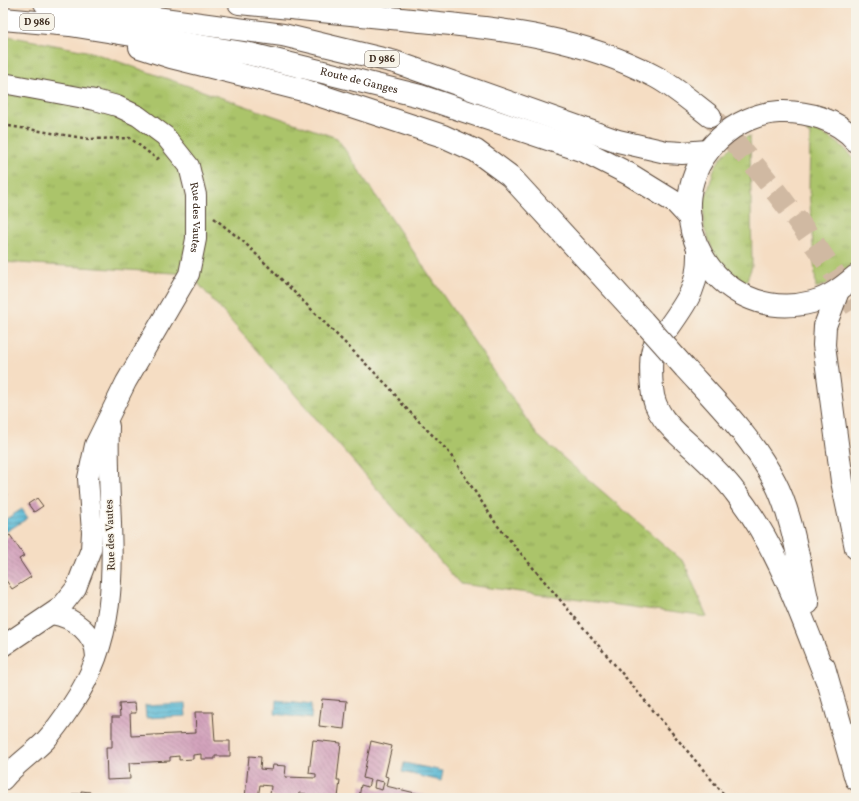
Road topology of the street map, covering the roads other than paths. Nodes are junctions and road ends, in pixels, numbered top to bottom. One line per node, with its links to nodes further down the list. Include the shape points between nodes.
1 (45, 3): 8 (main road, D 986, via 282,35 395,62 618,141 666,152)
2 (239, 3): 6 (main road, via 504,29 570,43 619,60 657,78)
3 (3, 20): 4 (main road, Route de Ganges / D 986)
4 (70, 25): 9 (main road, Route de Ganges / D 986, via 250,54 420,96 584,151 629,174 676,203); 18 (main road, bridge, via 171,57 302,90 444,136 476,151 510,176 738,427 760,455 776,484 787,515)
5 (3, 83): 13 (street, Rue des Vautes, via 117,106 138,116 165,136 189,166 196,195 196,239 190,274)
6 (710, 116)
7 (855, 139): 8 (main road, via 832,122 792,111 752,118 733,128)
8 (708, 151): 9 (main road, via 693,183)
9 (690, 218): 10 (main road)
10 (698, 250): 12 (main road, via 713,273 734,291 759,302 786,306 813,302); 18 (main road, via 696,283 677,316 654,347 652,385 656,406 669,427 735,491 758,525 787,580)
11 (856, 276): 12 (main road)
12 (838, 291): 14 (main road, via 824,326 824,345 842,481)
13 (111, 411): 15 (street, Rue des Vautes, via 95,445 89,472 88,496 92,532 89,555 76,588); 17 (street, Rue des Vautes, via 108,450 112,581 110,608)
14 (856, 548)
15 (52, 614): 16 (street, Rue des Vautes); 17 (street, via 81,626 93,643)
16 (3, 646)
17 (96, 656): 19 (street, Rue des Vautes, via 81,690 64,716 45,740)
18 (827, 682): 20 (main road)
19 (4, 778)
20 (856, 779)

